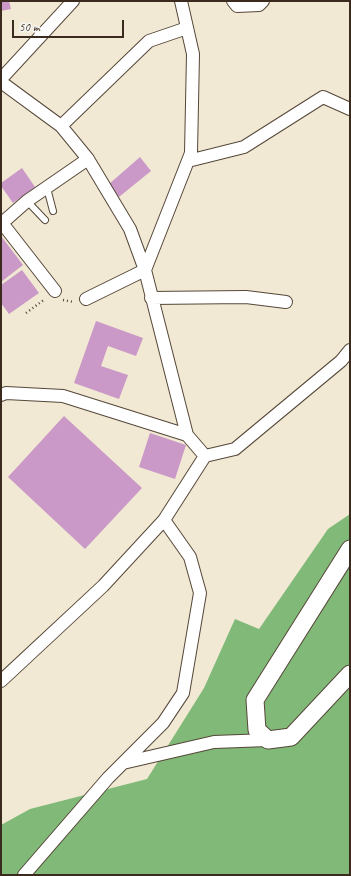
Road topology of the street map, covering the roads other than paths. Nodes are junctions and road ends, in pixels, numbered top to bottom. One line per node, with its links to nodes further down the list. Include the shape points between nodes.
1 (73, 1): 6 (street)
2 (181, 1): 5 (street)
3 (233, 1): 4 (street, via 237,6 259,5)
4 (263, 1)
5 (187, 28): 9 (street, via 149,41); 11 (street, via 193,54 191,153)
6 (1, 79)
7 (1, 82): 9 (street)
8 (350, 109): 11 (street, via 323,97 244,147)
9 (61, 126): 10 (street)
10 (88, 159): 12 (street); 17 (street, via 130,229)
11 (188, 161): 17 (street)
12 (47, 188): 13 (street); 14 (lane)
13 (27, 201): 15 (lane); 16 (street)
14 (53, 211)
15 (45, 220)
16 (1, 223): 18 (street)
17 (145, 270): 19 (street); 20 (street)
18 (55, 291)
19 (151, 298): 21 (street, via 246,297); 24 (street)
20 (86, 299)
21 (286, 302)
22 (350, 350): 25 (street, via 341,361 235,449)
23 (1, 396): 24 (street, via 6,393 63,396)
24 (187, 435): 25 (street)
25 (205, 456): 26 (street)
26 (164, 520): 29 (street, via 103,586); 31 (street, via 190,557 200,593 183,693 163,723)
27 (350, 549): 30 (street, via 254,700 257,730)
28 (350, 674): 30 (street, via 291,737)
29 (1, 681)
30 (268, 740): 31 (street, via 214,742)
31 (123, 763): 32 (street)
32 (24, 875)

